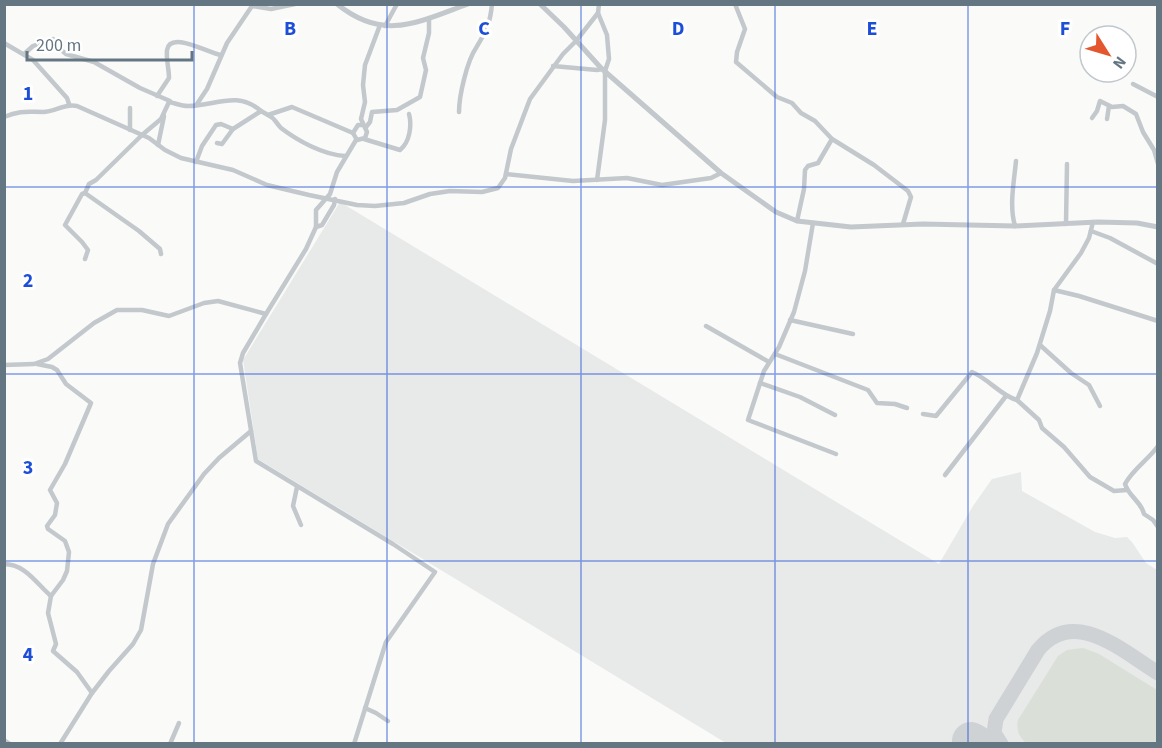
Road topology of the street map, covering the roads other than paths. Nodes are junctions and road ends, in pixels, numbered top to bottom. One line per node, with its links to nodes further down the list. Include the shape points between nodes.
1 (295, 4): 15 (street, via 271,9 252,6)
2 (337, 4): 11 (street, via 366,22)
3 (397, 4): 11 (street)
4 (468, 4): 10 (street)
5 (492, 4): 29 (street, via 484,37 469,62)
6 (540, 4): 12 (street)
7 (599, 4): 9 (street)
8 (735, 4): 42 (street, via 745,28 736,62 777,97 815,121)
9 (598, 13): 12 (street); 17 (street, via 608,43 609,60)
10 (429, 18): 11 (street, via 396,27); 24 (street, via 424,81 420,97)
11 (383, 26): 36 (street, via 365,66 361,119)
12 (576, 41): 16 (street); 17 (street)
13 (4, 43): 14 (street)
14 (24, 54): 19 (street, via 33,45 53,39 66,54 94,62); 22 (street)
15 (221, 55): 19 (street, via 183,41 172,42 166,52 169,78); 23 (street)
16 (553, 66): 17 (street); 52 (street, via 530,99)
17 (604, 70): 51 (street); 53 (street, via 605,120)
18 (1133, 84): 20 (street)
19 (157, 96): 21 (street)
20 (1158, 97)
21 (170, 102): 23 (street); 30 (street)
22 (69, 104): 33 (street); 38 (street)
23 (197, 104): 28 (street, via 232,99)
24 (411, 104): 27 (street); 31 (street)
25 (1109, 106): 34 (street, via 1100,101); 35 (street); 50 (street, via 1123,106 1136,114)
26 (130, 108): 38 (street)
27 (401, 109): 31 (street); 36 (street, via 372,112 370,122)
28 (261, 111): 32 (street); 37 (street)
29 (459, 112)
30 (164, 113): 40 (street); 45 (street)
31 (409, 114): 41 (street, via 411,121 402,149)
32 (268, 115): 39 (street, via 292,107); 46 (street, via 303,142)
33 (4, 117)
34 (1092, 118)
35 (1107, 119)
36 (364, 126): 39 (street, via 358,125); 41 (street)
37 (232, 129): 44 (street, via 223,143); 48 (street, via 216,125)
38 (130, 130): 40 (street)
39 (352, 133): 43 (street)
40 (141, 135): 45 (street); 54 (street, via 89,184)
41 (364, 139): 43 (street)
42 (832, 139): 57 (street, via 818,163 805,170); 60 (street, via 908,191 911,197)
43 (357, 140): 46 (street)
44 (217, 143)
45 (158, 145): 48 (street)
46 (345, 156): 55 (street, via 330,194)
47 (1016, 161): 62 (street, via 1012,203)
48 (196, 162): 55 (street, via 233,170 267,185)
49 (1067, 164): 61 (street)
50 (1158, 164)
51 (722, 173): 53 (street, via 674,184 627,178); 57 (street, via 776,212)
52 (506, 174): 53 (street); 56 (street, via 498,188 482,192 450,191 375,206)
53 (597, 180)
54 (85, 194): 66 (street, via 139,231); 67 (street, via 65,225 88,250)
55 (325, 197): 56 (street); 63 (street, via 316,210)
56 (334, 199): 63 (street, via 322,225)
57 (797, 220): 59 (street)
58 (1093, 222): 61 (street); 64 (street); 65 (street)
59 (813, 223): 60 (street); 71 (street, via 805,271)
60 (903, 224): 62 (street)
61 (1066, 224): 62 (street)
62 (1015, 226)
63 (315, 227): 70 (street)
64 (1158, 227)
65 (1091, 231): 68 (street); 69 (street, via 1081,253)
66 (161, 254)
67 (85, 259)
68 (1158, 264)
69 (1054, 290): 72 (street); 75 (street)
70 (266, 315): 78 (street, via 218,301 169,316 117,310 48,359); 87 (street, via 240,363)
71 (790, 320): 74 (street); 76 (street)
72 (1158, 321)
73 (706, 326): 77 (street)
74 (853, 334)
75 (1040, 345): 82 (street); 83 (street, via 1089,385)
76 (775, 354): 77 (street); 84 (street, via 868,390 877,403)
77 (769, 362): 80 (street)
78 (34, 364): 79 (street); 96 (street, via 57,370 66,384 91,403 50,490 57,503 47,526 65,541 69,552 67,571)
79 (4, 365)
80 (760, 382): 86 (street); 89 (street, via 748,420)
81 (1006, 396): 82 (street); 85 (street, via 972,372 936,416); 90 (street)
82 (1017, 400): 92 (street, via 1090,477 1114,491)
83 (1100, 406)
84 (907, 408)
85 (923, 414)
86 (835, 415)
87 (251, 431): 91 (street, via 256,461); 97 (street, via 204,474 168,524 153,564 141,630)
88 (1158, 446): 92 (street, via 1132,472 1125,484)
89 (836, 454)
90 (945, 475)
91 (297, 487): 93 (street, via 293,506); 98 (street, via 435,573 386,642)
92 (1127, 490): 94 (street)
93 (301, 525)
94 (1158, 526)
95 (4, 564): 96 (street, via 16,564)
96 (51, 596): 97 (street, via 48,613 56,644 53,651 77,672)
97 (92, 693): 103 (street)
98 (365, 708): 99 (street); 105 (street)
99 (388, 721)
100 (178, 723): 104 (street)
101 (4, 741): 102 (street)
102 (10, 744)
103 (60, 744)
104 (170, 744)
105 (354, 744)

